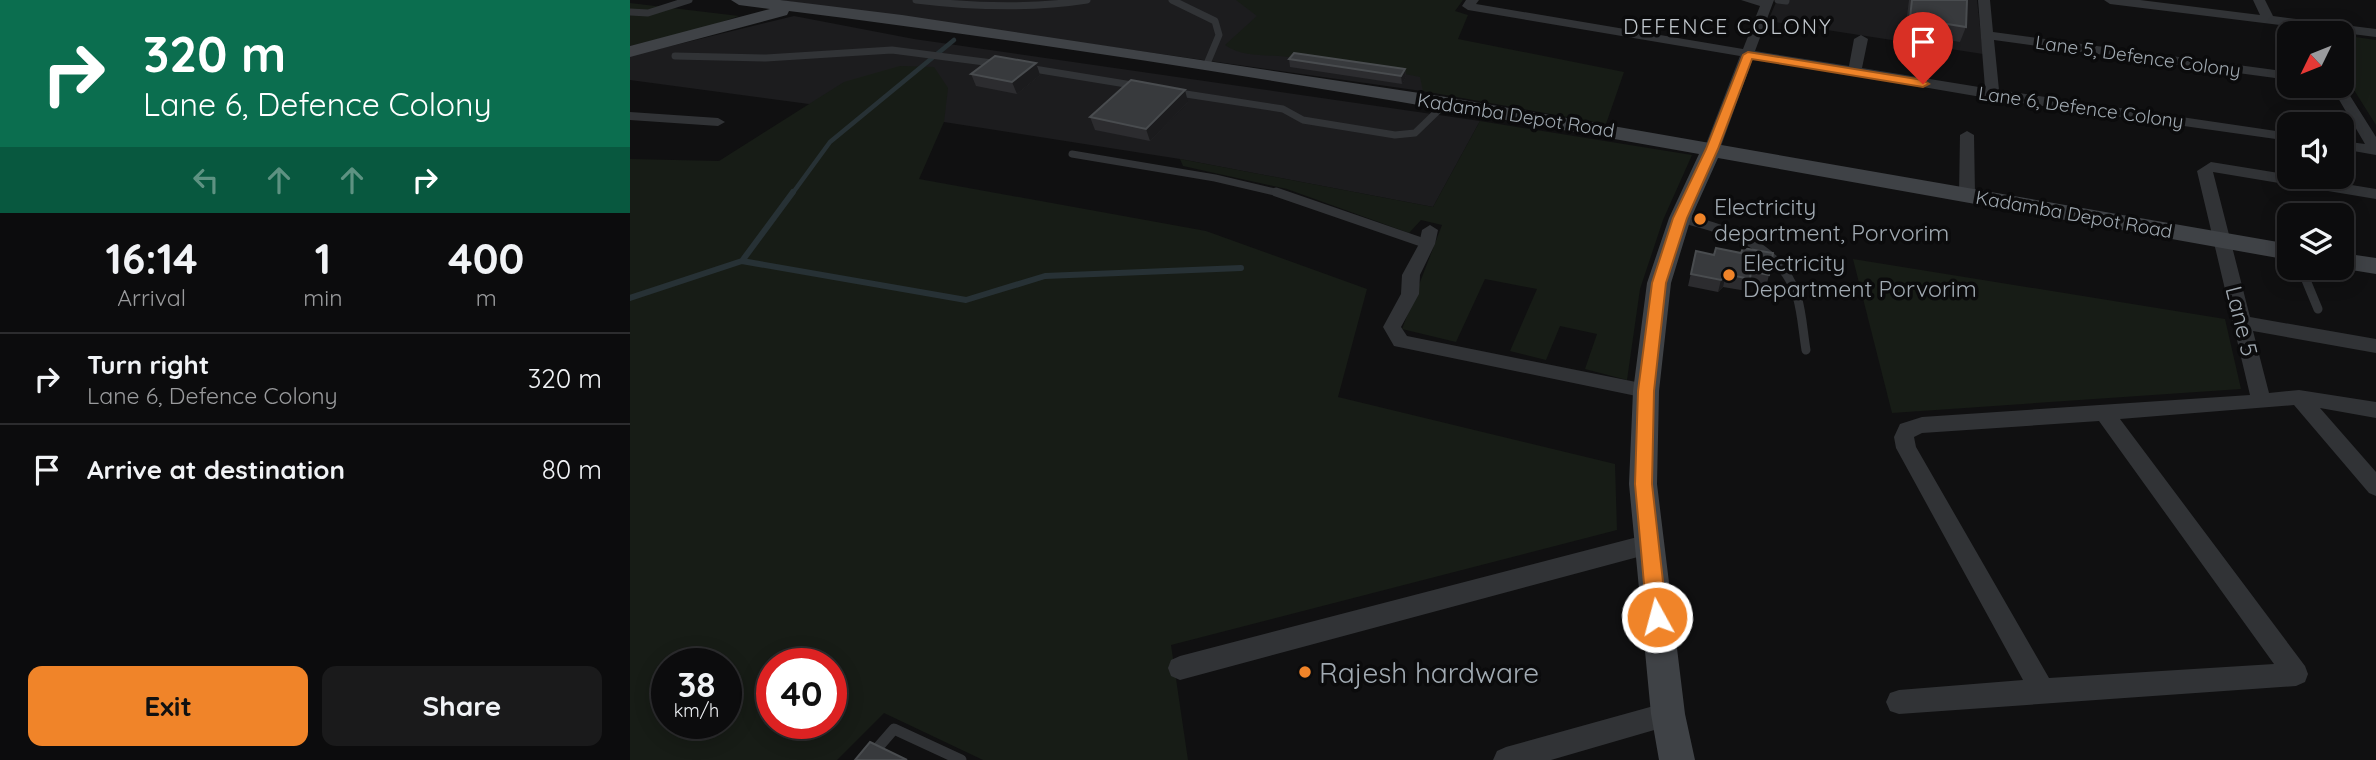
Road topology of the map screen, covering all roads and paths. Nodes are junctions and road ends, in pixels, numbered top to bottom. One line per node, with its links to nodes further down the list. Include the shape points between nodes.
1 (689, 0): 13 (lane, via 648,13)
2 (739, 0): 12 (street, Kadamba Depot Road)
3 (916, 0): 4 (lane, via 977,8 1056,6)
4 (1087, 0)
5 (1172, 0): 23 (lane, via 1215,21 1219,35)
6 (1747, 0): 10 (street)
7 (1984, 0): 18 (street)
8 (2110, 0): 14 (street)
9 (2259, 0): 14 (street)
10 (1775, 1): 21 (street)
11 (1471, 3): 21 (street, Lane 6, Defence Colony)
12 (796, 7): 20 (street); 23 (street, Kadamba Depot Road)
13 (630, 12)
14 (2268, 19): 15 (street)
15 (2277, 21)
16 (2354, 31): 17 (street)
17 (2376, 33)
18 (1987, 35): 25 (street, Lane 5, Defence Colony); 28 (street)
19 (1861, 39): 24 (street)
20 (630, 52)
21 (1748, 55): 24 (street, Lane 6, Defence Colony); 36 (street)
22 (675, 56): 26 (lane, via 766,58 912,51)
23 (1206, 66): 30 (street, Kadamba Depot Road)
24 (1854, 73): 28 (street, Lane 6, Defence Colony)
25 (2277, 74)
26 (1149, 88)
27 (1163, 90): 30 (lane, via 1283,109 1303,120 1395,135 1415,133)
28 (1993, 95): 34 (street, Lane 6, Defence Colony)
29 (2345, 98): 37 (street)
30 (1446, 103): 36 (street, Kadamba Depot Road)
31 (630, 116): 32 (street)
32 (718, 122)
33 (1967, 135): 39 (street)
34 (2277, 135)
35 (2354, 147): 37 (street)
36 (1712, 149): 39 (street, Kadamba Depot Road); 41 (street)
37 (2376, 150)
38 (1072, 154): 42 (lane, via 1215,178)
39 (1967, 194): 43 (street, Kadamba Depot Road)
40 (2376, 194): 43 (street, via 2211,167 2206,171)
41 (1680, 218): 51 (lane, via 1728,231 1772,254 1796,293); 52 (street, via 1659,283)
42 (1429, 237): 52 (street, via 1392,327 1401,341)
43 (2223, 241): 44 (street, Kadamba Depot Road); 49 (street, Lane 5)
44 (2277, 250)
45 (2354, 263): 46 (street)
46 (2376, 266)
47 (2306, 280): 48 (lane)
48 (2318, 309)
49 (2241, 322): 50 (street); 54 (street, Lane 5)
50 (2376, 346)
51 (1806, 350)
52 (1646, 391): 58 (street, via 1643,484)
53 (2299, 397): 54 (street); 55 (street); 57 (street)
54 (2261, 400): 56 (street)
55 (2376, 410)
56 (2104, 413): 60 (street, via 1922,425 1907,430 1903,437); 60 (street, via 2295,674)
57 (2376, 488)
58 (1648, 544): 59 (street); 62 (street)
59 (1180, 668)
60 (2042, 690): 61 (street)
61 (1899, 702)
62 (1668, 714): 65 (street); 66 (street)
63 (867, 760): 64 (lane, via 894,729)
64 (961, 760)
65 (1506, 760)
66 (1677, 760)

